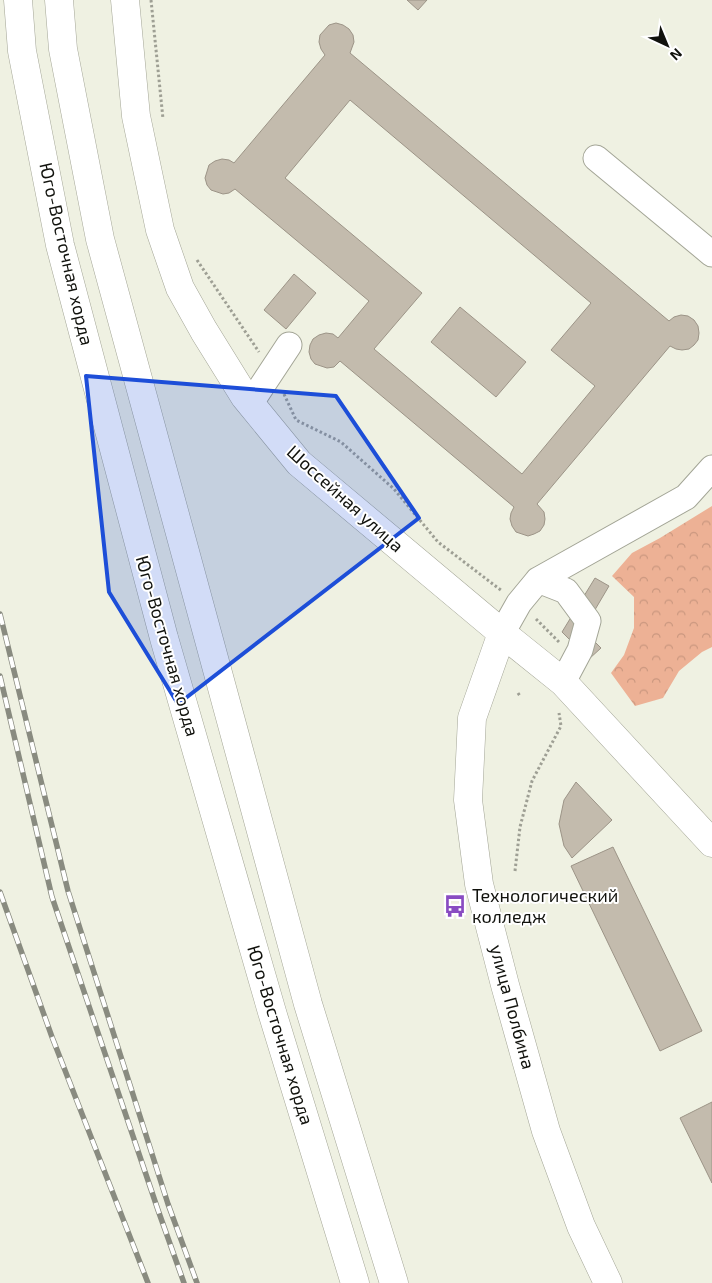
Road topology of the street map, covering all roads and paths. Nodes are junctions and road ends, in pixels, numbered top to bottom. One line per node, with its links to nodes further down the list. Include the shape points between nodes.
1 (18, 0): 20 (main road, Юго-Восточная хорда, via 22,51 65,265 164,638 272,1012)
2 (59, 0): 21 (main road, Юго-Восточная хорда, via 63,50 103,249 308,1004)
3 (125, 0): 11 (main road, Шоссейная улица, via 136,116 160,230 180,288)
4 (151, 0): 5 (path)
5 (163, 122)
6 (596, 158): 8 (lane)
7 (194, 253): 10 (path)
8 (712, 254)
9 (289, 345): 10 (lane)
10 (272, 372): 11 (lane); 14 (path, via 296,420 341,442 394,489 438,542)
11 (250, 404): 15 (main road, Шоссейная улица, via 299,463)
12 (712, 468): 13 (lane, via 686,497)
13 (538, 580): 15 (lane, via 519,603); 16 (lane, via 566,591 588,621 580,650)
14 (489, 582)
15 (502, 633): 16 (main road, Шоссейная улица); 22 (main road, улица Полбина, via 472,718 468,800 479,884 546,1131 581,1226)
16 (563, 682): 18 (main road, Шоссейная улица)
17 (559, 710): 19 (path, via 561,726 532,781 520,827)
18 (708, 831)
19 (515, 871)
20 (355, 1283)
21 (394, 1283)
22 (608, 1283)

